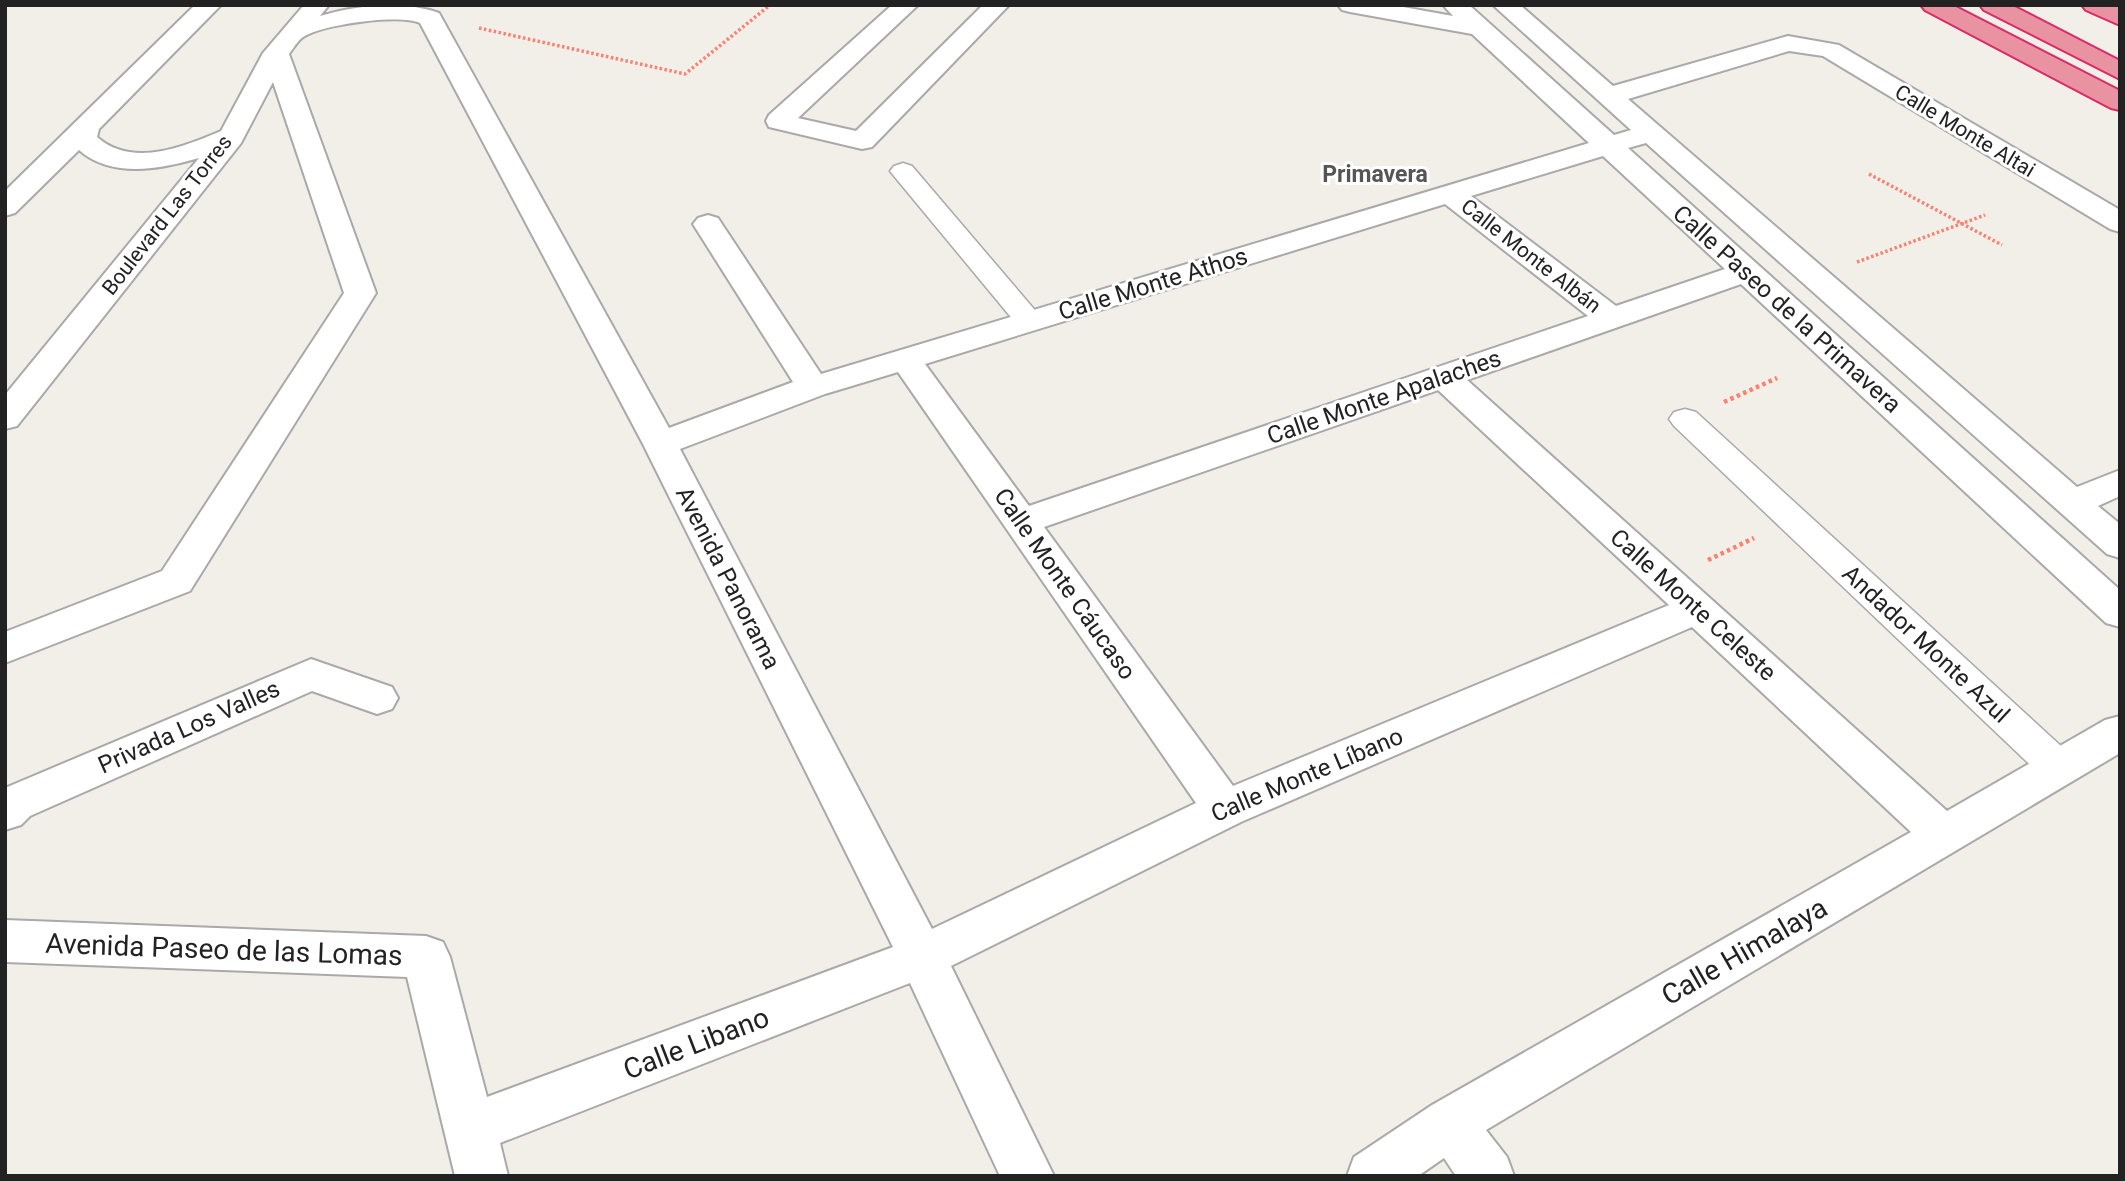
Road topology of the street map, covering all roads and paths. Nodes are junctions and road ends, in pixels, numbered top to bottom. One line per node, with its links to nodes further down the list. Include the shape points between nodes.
1 (209, 5): 19 (street)
2 (317, 5): 15 (street, Boulevard Las Torres)
3 (770, 5): 12 (path, via 685,74)
4 (906, 5): 5 (street, via 779,121 862,141)
5 (997, 5)
6 (1350, 5): 14 (street)
7 (1455, 5): 14 (street, Calle Paseo de la Primavera)
8 (1505, 5): 17 (street, Calle Paseo de la Primavera)
9 (1933, 5): 18 (highway)
10 (1992, 5): 16 (highway)
11 (2094, 5): 13 (highway)
12 (413, 11): 15 (street, via 356,15); 42 (street, Avenida Panorama)
13 (2120, 18)
14 (1480, 28): 22 (street, Calle Paseo de la Primavera)
15 (285, 42): 21 (street, Boulevard Las Torres); 51 (street, via 360,293 176,581)
16 (2120, 71)
17 (1608, 96): 20 (street, Calle Paseo de la Primavera); 29 (street, Calle Monte Altai, via 1787,43 1830,50)
18 (2120, 102)
19 (86, 125): 21 (street, via 83,139 92,151 112,159 172,158); 26 (street)
20 (1650, 133): 22 (street, Calle Monte Athos); 33 (street, Calle Paseo de la Primavera)
21 (231, 137): 40 (street, Boulevard Las Torres)
22 (1608, 146): 25 (street, Calle Monte Athos); 32 (street, Calle Paseo de la Primavera)
23 (903, 171): 35 (street)
24 (1869, 174): 28 (path)
25 (1450, 194): 34 (street, Calle Monte Albán); 35 (street, Calle Monte Athos)
26 (5, 207)
27 (1986, 215): 28 (path)
28 (1961, 223): 31 (path); 33 (path)
29 (2120, 223)
30 (708, 225): 39 (street)
31 (2002, 245)
32 (1746, 272): 34 (street, Calle Monte Apalaches); 50 (street, Calle Paseo de la Primavera)
33 (1817, 277): 44 (street, Calle Paseo de la Primavera)
34 (1611, 318): 37 (street, Calle Monte Apalaches)
35 (1029, 321): 36 (street, Calle Monte Athos)
36 (905, 359): 39 (street, Calle Monte Athos); 46 (street, Calle Monte Cáucaso)
37 (1443, 376): 46 (street, Calle Monte Apalaches); 48 (street, Calle Monte Celeste)
38 (1777, 378): 41 (path)
39 (813, 387): 42 (street, Calle Monte Athos)
40 (5, 418)
41 (1685, 419): 45 (street, Andador Monte Azul)
42 (660, 444): 59 (street, Avenida Panorama)
43 (2120, 482): 44 (street)
44 (2072, 503): 47 (street, Calle Paseo de la Primavera)
45 (1793, 519): 48 (path); 54 (street, Andador Monte Azul)
46 (1021, 522): 55 (street, Calle Monte Cáucaso)
47 (2120, 545)
48 (1666, 580): 49 (street, Calle Monte Celeste)
49 (1698, 609): 55 (street, Calle Monte Líbano); 57 (street, Calle Monte Celeste)
50 (2120, 613)
51 (5, 648)
52 (377, 698): 56 (street, Privada Los Valles, via 311,674 15,803)
53 (2120, 732): 54 (street, Calle Himalaya)
54 (2059, 768): 57 (street, Calle Himalaya)
55 (1225, 809): 59 (street, Calle Monte Líbano)
56 (5, 812)
57 (1944, 835): 60 (street, Calle Himalaya)
58 (5, 941): 61 (street, Avenida Paseo de las Lomas, via 426,957)
59 (922, 957): 61 (street, Calle Libano); 63 (street, Avenida Panorama)
60 (1450, 1123): 64 (street, Calle Himalaya); 65 (street)
61 (470, 1129): 62 (street, Avenida Paseo de las Lomas)
62 (482, 1176)
63 (1028, 1176)
64 (1373, 1176)
65 (1488, 1176)

